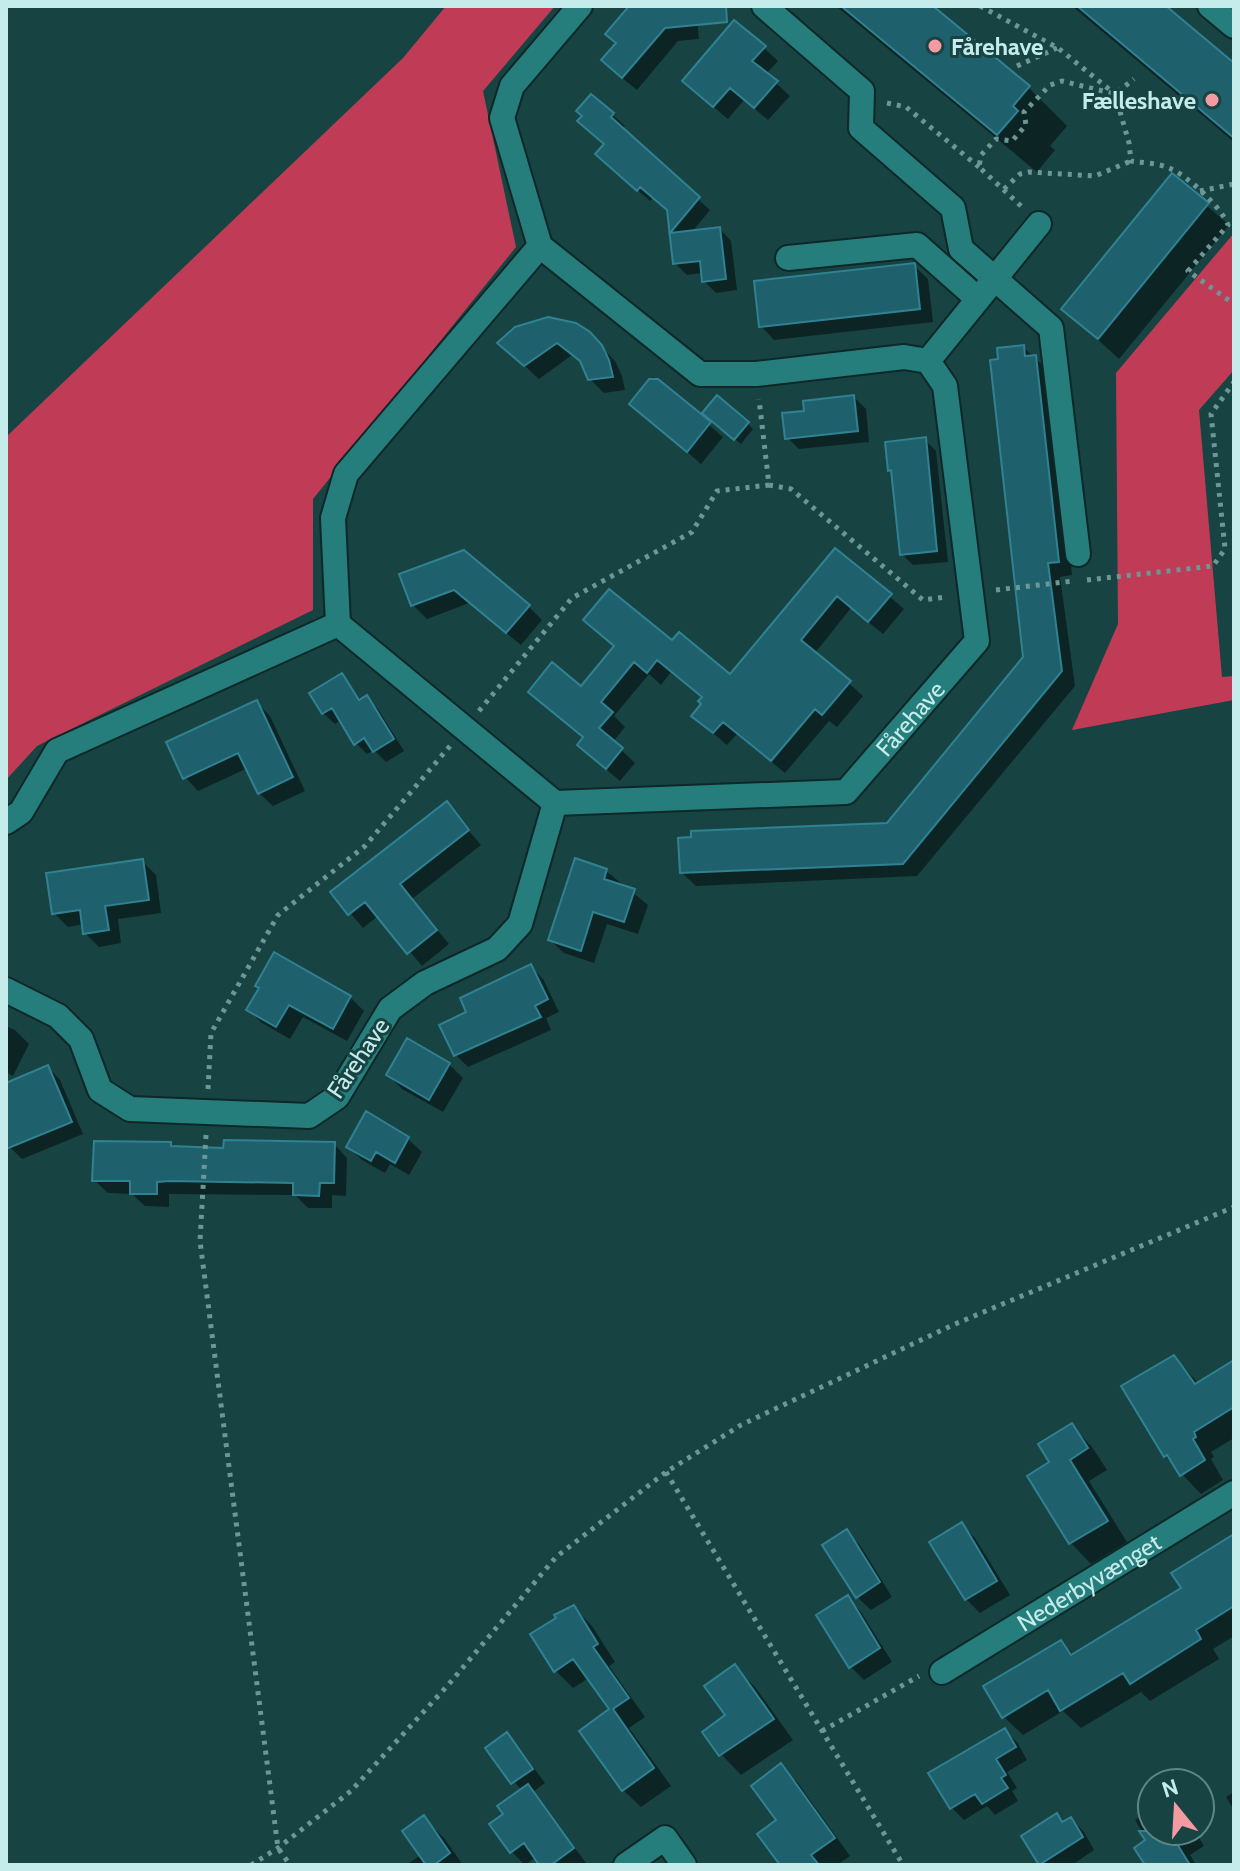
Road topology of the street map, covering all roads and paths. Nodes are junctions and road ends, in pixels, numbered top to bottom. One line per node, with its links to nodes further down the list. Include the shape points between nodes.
1 (580, 6): 16 (street, via 512,86 502,118)
2 (764, 6): 10 (street, via 862,91)
3 (980, 6): 6 (path)
4 (1210, 6): 5 (street)
5 (1234, 26)
6 (1058, 48): 7 (path); 9 (path)
7 (1017, 66)
8 (1134, 79): 9 (path)
9 (1115, 94): 11 (path); 12 (path, via 1062,81 1050,85 1024,112 1026,125 1012,141 996,139 981,155)
10 (862, 105): 12 (path, via 906,107); 18 (street, via 861,128 953,208 961,249)
11 (1131, 161): 12 (path, via 1095,176 1029,172 1004,189); 14 (path, via 1168,167)
12 (979, 167)
13 (1234, 184): 14 (path)
14 (1199, 191): 20 (path, via 1228,225 1188,271)
15 (1039, 224): 18 (street)
16 (540, 246): 21 (street, via 700,374 756,374 904,357); 26 (street, via 346,474 333,518)
17 (788, 258): 19 (street, via 917,245)
18 (996, 278): 19 (street); 24 (street, via 1051,328)
19 (978, 299): 21 (street)
20 (1234, 304)
21 (928, 361): 25 (street, Fårehave, via 945,386)
22 (1234, 382): 25 (path, via 1211,414 1225,549 1213,566)
23 (769, 485): 25 (path, via 791,489 923,600)
24 (1078, 554)
25 (972, 592): 27 (street, Fårehave, via 977,641 846,792)
26 (338, 624): 27 (street); 28 (street, via 57,751 21,812)
27 (555, 803): 29 (street, Fårehave, via 520,924 497,949 425,983 390,1009 337,1097 309,1116 130,1109 100,1090 81,1039 58,1016)
28 (6, 822)
29 (6, 990)
30 (1234, 1207): 31 (path, via 955,1324 741,1425)
31 (666, 1472): 34 (path); 35 (path, via 556,1557 351,1791)
32 (1234, 1493): 33 (street, Nederbyvænget)
33 (942, 1672): 34 (path, via 938,1665)
34 (822, 1731): 40 (path)
35 (278, 1848): 36 (path); 37 (path)
36 (251, 1865)
37 (290, 1865)
38 (626, 1865): 39 (street, via 665,1838)
39 (684, 1865)
40 (903, 1865)

